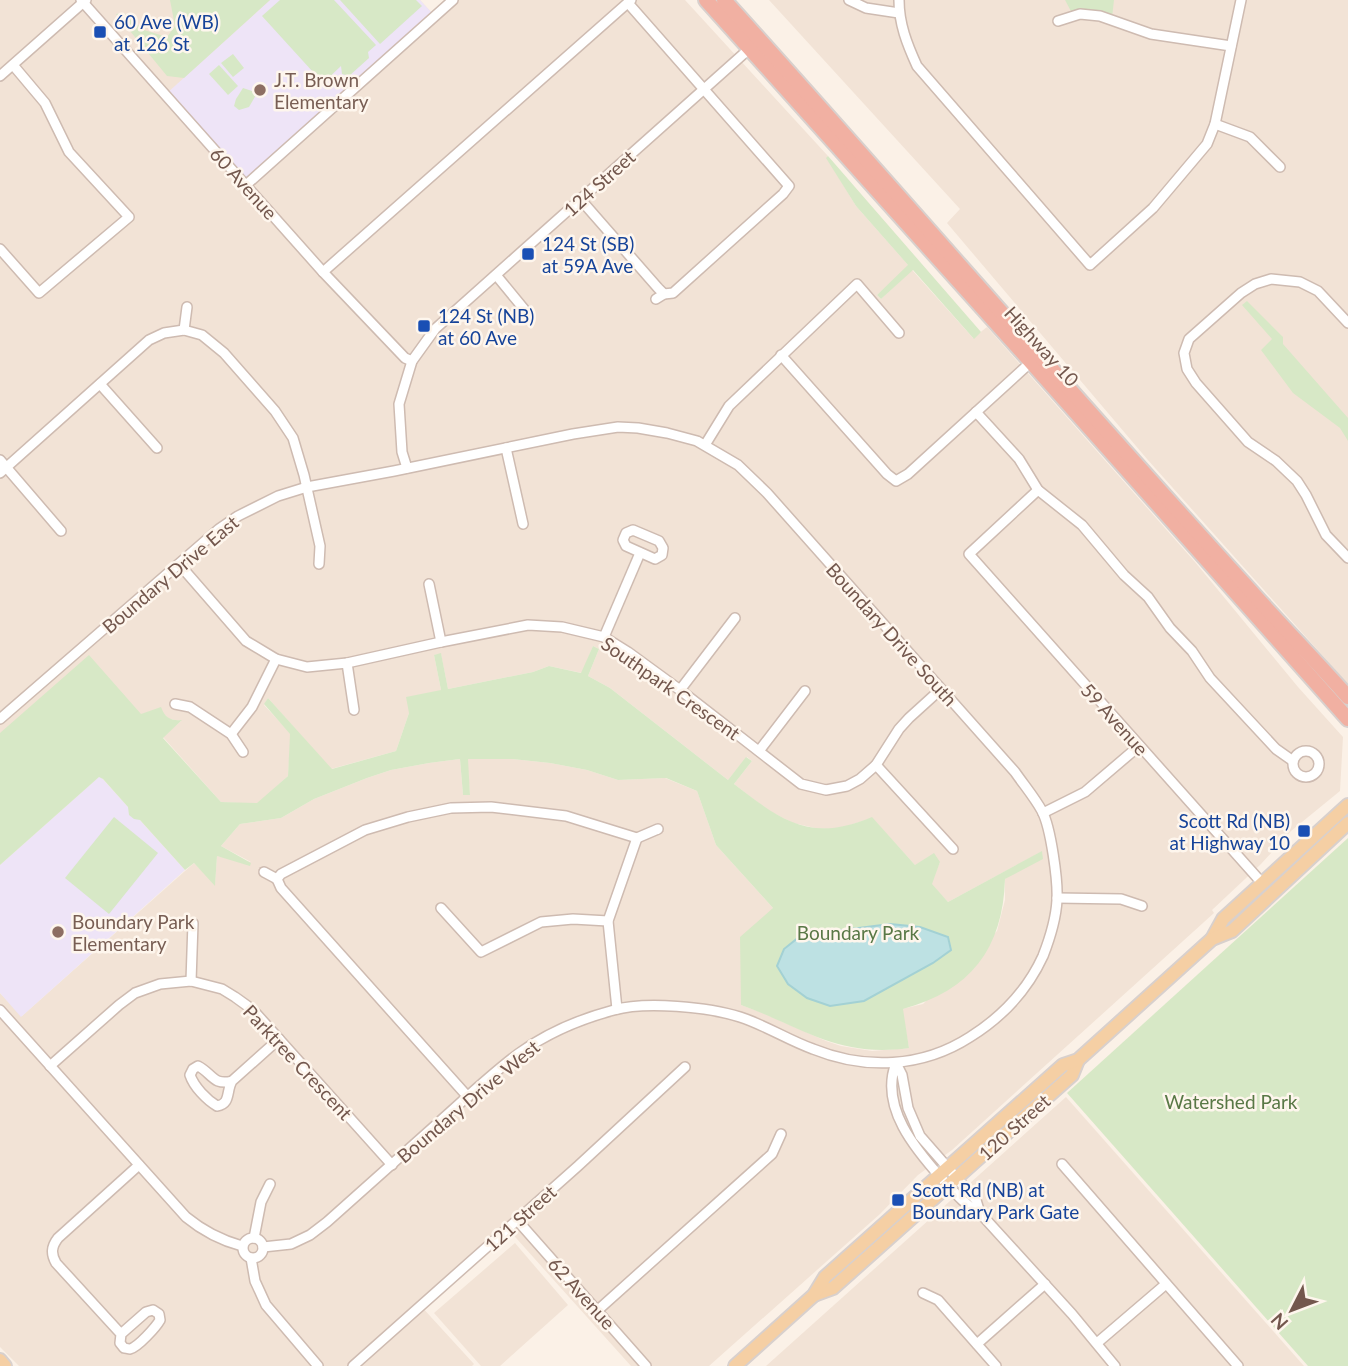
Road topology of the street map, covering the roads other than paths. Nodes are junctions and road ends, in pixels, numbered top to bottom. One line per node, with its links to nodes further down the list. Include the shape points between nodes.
1 (453, 0): 19 (street)
2 (706, 0): 12 (highway, Highway 10)
3 (724, 0): 17 (highway, Highway 10)
4 (849, 0): 9 (street, via 866,9)
5 (899, 0): 9 (street)
6 (1241, 0): 11 (street)
7 (83, 1): 13 (street); 19 (street, 60 Avenue)
8 (629, 1): 15 (street); 22 (street)
9 (899, 13): 16 (street, via 917,66 1090,265 1153,208 1206,144)
10 (1058, 22): 11 (street, via 1080,14 1100,16 1151,34)
11 (1231, 46): 16 (street)
12 (750, 49): 15 (street, 124 Street); 17 (highway, via 765,55 848,147); 31 (highway, Highway 10)
13 (13, 65): 14 (street); 21 (street, via 45,103 69,152 129,217 40,293)
14 (0, 76)
15 (704, 90): 20 (street, 124 Street); 20 (street, via 787,193 673,293 660,297)
16 (1215, 124): 18 (street, via 1250,137)
17 (860, 151): 56 (highway, Highway 10)
18 (1280, 167)
19 (246, 185): 22 (street, 60 Avenue)
20 (581, 200): 23 (street, 124 Street)
21 (0, 249)
22 (323, 272): 30 (street, 60 Avenue)
23 (496, 275): 25 (street); 30 (street, 124 Street, via 440,324)
24 (187, 307): 27 (street)
25 (524, 309)
26 (1348, 323): 44 (street, via 1318,291 1300,282 1271,279 1241,293 1189,339 1184,353 1196,383 1248,442 1297,481 1326,535)
27 (184, 330): 32 (street, via 149,340); 39 (street, via 202,335 224,353 275,411 293,438)
28 (899, 333): 29 (street, via 857,284)
29 (781, 355): 33 (street, via 896,481); 34 (street, via 729,406)
30 (412, 361): 38 (street, 124 Street, via 399,404)
31 (1031, 362): 33 (street); 60 (highway, Highway 10)
32 (100, 384): 35 (street); 37 (street)
33 (976, 412): 40 (street, via 1019,459)
34 (705, 446): 36 (street, Boundary Drive South, via 667,432 618,427); 53 (street, Boundary Drive South, via 738,465 767,493)
35 (157, 448)
36 (506, 448): 38 (street, Boundary Drive South); 41 (street)
37 (2, 467): 42 (street)
38 (407, 468): 39 (street, Boundary Drive East)
39 (307, 487): 45 (street, Boundary Drive East, via 238,516); 46 (street, via 320,546)
40 (1038, 490): 62 (street, 59 Avenue, via 969,554); 65 (street, via 1082,526 1147,597 1210,678 1276,749)
41 (523, 524)
42 (61, 531)
43 (640, 553): 49 (street)
44 (1348, 558)
45 (179, 564): 51 (street, Southpark Crescent, via 246,641); 59 (street, Boundary Drive East)
46 (319, 564)
47 (429, 584): 50 (street)
48 (735, 618): 54 (street)
49 (604, 637): 50 (street, Southpark Crescent, via 528,625); 54 (street, Southpark Crescent)
50 (441, 642): 52 (street, Southpark Crescent)
51 (276, 659): 52 (street, Southpark Crescent, via 307,667); 61 (street, via 252,707)
52 (347, 663): 58 (street)
53 (941, 689): 66 (street, Southpark Crescent, via 904,723); 68 (street, Boundary Drive South, via 1015,772)
54 (680, 690): 63 (street, Southpark Crescent)
55 (805, 691): 63 (street)
56 (1348, 697)
57 (175, 704): 61 (street, via 191,707)
58 (354, 710)
59 (0, 719)
60 (1348, 719)
61 (231, 734): 64 (street)
62 (1139, 746): 68 (street, via 1085,792); 75 (street, 59 Avenue)
63 (760, 751): 66 (street, Southpark Crescent, via 801,783 826,790 848,786)
64 (243, 752)
65 (1293, 761)
66 (876, 765): 72 (street)
67 (1348, 805): 75 (main road, 120 Street)
68 (1043, 813): 76 (street, Boundary Drive South)
69 (1348, 823): 81 (main road, 120 Street, via 1232,931)
70 (658, 829): 71 (street)
71 (637, 838): 74 (street, via 566,816 491,807 451,808 365,830); 79 (street)
72 (953, 849)
73 (264, 872): 74 (street)
74 (277, 878): 90 (street, via 281,888)
75 (1262, 883): 81 (main road, 120 Street, via 1223,919)
76 (1057, 898): 77 (street, via 1121,899); 86 (street, Boundary Drive South, via 1050,939 1034,976 1014,1003 964,1042 918,1060)
77 (1142, 906)
78 (441, 908): 79 (street, via 481,952 541,922)
79 (608, 921): 83 (street)
80 (192, 923): 82 (street)
81 (1212, 940): 95 (main road, 120 Street, via 1078,1059 1072,1075)
82 (191, 981): 85 (street, Parktree Crescent, via 235,996); 87 (street, Parktree Crescent, via 160,984 135,993)
83 (617, 1009): 86 (street, Boundary Drive West, via 703,1009 741,1017 832,1056); 90 (street, Boundary Drive West, via 550,1034)
84 (0, 1010): 87 (street)
85 (279, 1039): 89 (street); 94 (street, Parktree Crescent)
86 (896, 1063): 95 (street, via 891,1078 894,1105 905,1132 924,1158)
87 (50, 1066): 93 (street)
88 (685, 1067): 97 (street, 121 Street)
89 (232, 1081): 89 (street, via 219,1082 198,1066 190,1075 218,1106 226,1103)
90 (468, 1097): 94 (street, Boundary Drive West)
91 (781, 1134): 105 (street, via 772,1154)
92 (1062, 1164): 103 (street)
93 (139, 1165): 99 (street, via 202,1230); 106 (street, via 52,1248 56,1263)
94 (392, 1165): 100 (street, Boundary Drive West, via 310,1235 291,1244)
95 (948, 1177): 102 (street, via 976,1200 980,1213); 114 (main road, 120 Street, via 825,1277 814,1295)
96 (270, 1184): 98 (street)
97 (517, 1220): 105 (street, 62 Avenue); 112 (street, 121 Street)
98 (254, 1237): 99 (street); 100 (street)
99 (242, 1247): 101 (street)
100 (263, 1247): 101 (street)
101 (251, 1258): 111 (street, via 266,1305)
102 (1045, 1284): 107 (street); 108 (street)
103 (1166, 1284): 107 (street); 117 (street)
104 (923, 1293): 108 (street, via 938,1300)
105 (598, 1310): 113 (street, 62 Avenue)
106 (121, 1334): 106 (street, via 146,1312 159,1314 159,1323 131,1348 121,1346)
107 (1097, 1343): 116 (street)
108 (977, 1344): 115 (street)
109 (0, 1360): 110 (main road)
110 (5, 1366)
111 (318, 1366)
112 (353, 1366)
113 (646, 1366)
114 (735, 1366)
115 (996, 1366)
116 (1115, 1366)
117 (1238, 1366)

